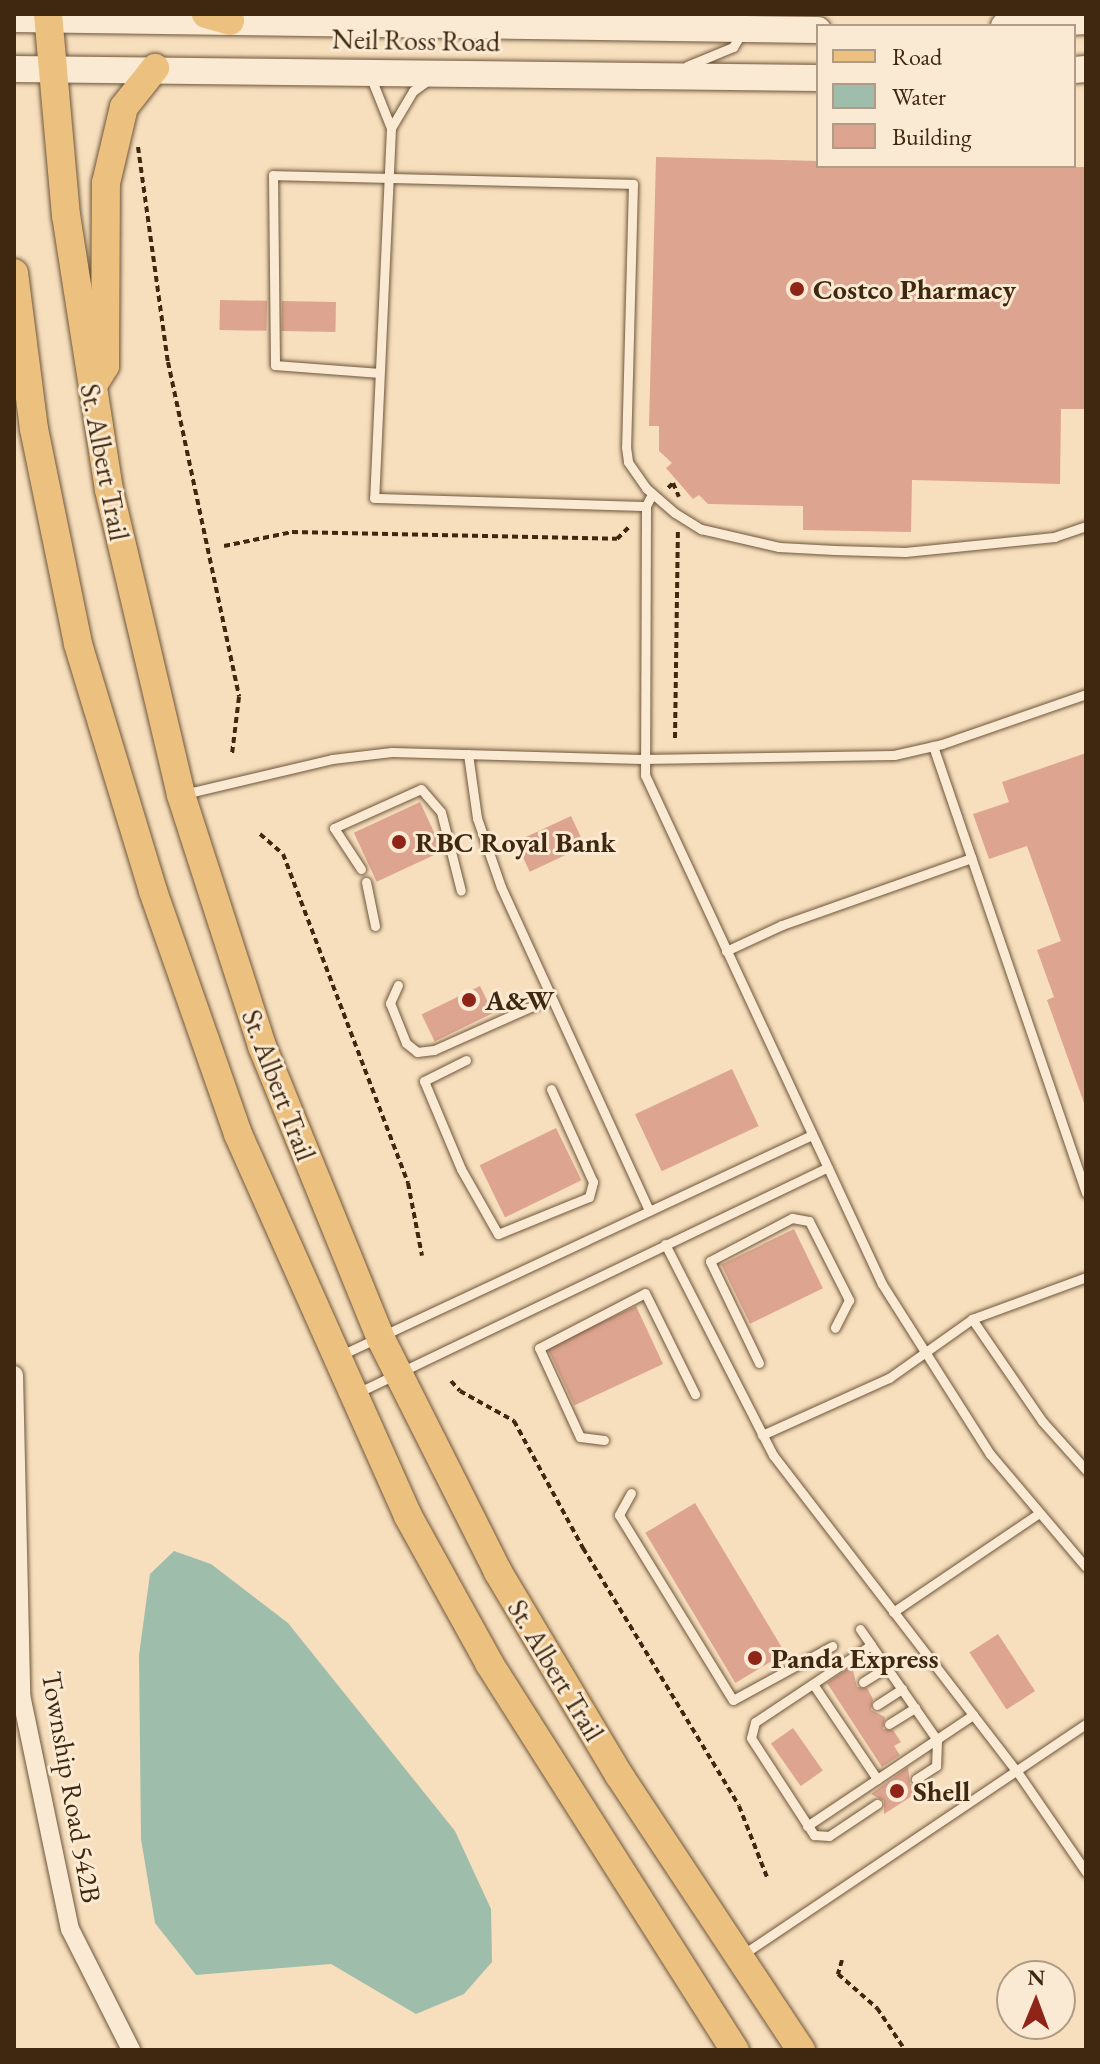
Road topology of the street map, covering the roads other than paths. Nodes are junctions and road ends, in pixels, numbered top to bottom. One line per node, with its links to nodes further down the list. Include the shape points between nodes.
1 (685, 14): 9 (lane)
2 (48, 16): 3 (main road, Neil Ross Road); 4 (main road, Neil Ross Road); 11 (main road, St. Albert Trail)
3 (218, 17): 5 (main road, Neil Ross Road)
4 (14, 19)
5 (419, 19): 9 (main road, Neil Ross Road)
6 (1086, 21): 8 (main road)
7 (743, 22): 9 (main road, Neil Ross Road); 10 (main road, Neil Ross Road); 16 (lane, via 733,47 712,59 672,69)
8 (1037, 24)
9 (631, 28)
10 (816, 30)
11 (52, 67): 12 (main road, Neil Ross Road); 13 (main road, Neil Ross Road); 22 (main road, St. Albert Trail)
12 (155, 68): 14 (main road, Neil Ross Road); 22 (main road, via 124,107 106,183 105,366)
13 (14, 69)
14 (368, 71): 15 (main road, Neil Ross Road); 18 (lane)
15 (438, 72): 16 (main road, Neil Ross Road); 18 (lane, via 413,91)
16 (596, 74): 17 (main road, Neil Ross Road)
17 (816, 78)
18 (391, 128): 19 (lane)
19 (388, 177): 21 (lane); 21 (lane, via 273,175 275,365); 23 (lane, via 633,184 626,447 628,462)
20 (14, 273): 51 (main road, St. Albert Trail, via 53,528 107,745 193,1013)
21 (379, 373): 24 (lane, via 374,498)
22 (91, 390): 30 (main road, St. Albert Trail, via 123,557)
23 (654, 496): 24 (lane); 25 (lane, via 701,529 779,547 905,552 1054,537)
24 (646, 508): 29 (lane)
25 (1086, 526)
26 (1086, 694): 27 (lane)
27 (933, 746): 29 (lane, via 857,758); 31 (lane)
28 (468, 754): 29 (lane); 30 (lane, via 364,755); 38 (lane, via 477,818 501,887)
29 (642, 759): 36 (lane)
30 (181, 795): 49 (main road, St. Albert Trail, via 262,1046)
31 (971, 858): 36 (lane, via 782,925); 43 (lane)
32 (361, 869): 34 (lane, via 334,828 421,789 441,812)
33 (366, 882): 35 (lane)
34 (461, 891)
35 (375, 926)
36 (726, 951): 41 (lane)
37 (398, 985): 38 (lane, via 390,1003 406,1043 417,1052 434,1050)
38 (551, 998): 44 (lane)
39 (466, 1060): 40 (lane, via 424,1081 461,1169 498,1234 589,1197 593,1182)
40 (551, 1089)
41 (812, 1135): 42 (lane); 44 (lane)
42 (828, 1167): 45 (lane); 50 (lane, via 882,1284)
43 (1086, 1192)
44 (649, 1211): 49 (lane)
45 (665, 1244): 53 (lane); 57 (lane)
46 (1086, 1277): 47 (lane)
47 (972, 1319): 50 (lane); 59 (lane, via 1042,1421)
48 (835, 1328): 52 (lane, via 849,1300 809,1221 792,1218 710,1261)
49 (381, 1339): 51 (lane); 53 (main road, St. Albert Trail)
50 (923, 1355): 57 (lane, via 889,1378); 61 (lane)
51 (334, 1358): 56 (main road, St. Albert Trail)
52 (759, 1363)
53 (398, 1374): 56 (lane); 89 (main road, St. Albert Trail, via 498,1572 619,1775)
54 (14, 1375): 90 (street, Township Road 542B, via 21,1695 70,1929)
55 (695, 1394): 58 (lane, via 645,1293 539,1348 580,1437)
56 (350, 1396): 91 (main road, St. Albert Trail, via 489,1663)
57 (762, 1435): 63 (lane)
58 (604, 1440)
59 (1086, 1470)
60 (631, 1493): 66 (lane, via 619,1515 733,1700)
61 (1038, 1514): 62 (lane); 63 (lane)
62 (1086, 1567)
63 (893, 1612): 75 (lane)
64 (860, 1629): 65 (lane)
65 (871, 1645): 67 (lane); 69 (lane)
66 (832, 1646)
67 (887, 1667): 68 (lane); 70 (lane)
68 (863, 1682)
69 (813, 1684): 72 (lane); 87 (lane, via 751,1730 751,1738)
70 (902, 1689): 73 (lane); 74 (lane)
71 (837, 1698): 72 (lane)
72 (827, 1704): 79 (lane)
73 (877, 1705)
74 (915, 1708): 77 (lane); 81 (lane)
75 (973, 1715): 81 (lane); 83 (lane)
76 (851, 1720): 79 (lane)
77 (889, 1724)
78 (1086, 1724): 83 (lane)
79 (841, 1726): 82 (lane)
80 (864, 1739): 82 (lane)
81 (937, 1740): 84 (lane); 85 (lane, via 936,1766)
82 (854, 1745): 84 (lane)
83 (1018, 1773): 88 (lane); 89 (lane)
84 (877, 1779): 87 (lane)
85 (916, 1779)
86 (877, 1804): 87 (lane, via 829,1836 814,1835)
87 (807, 1826)
88 (1086, 1872)
89 (739, 1957): 92 (main road, St. Albert Trail)
90 (131, 2050)
91 (735, 2050)
92 (801, 2050)

